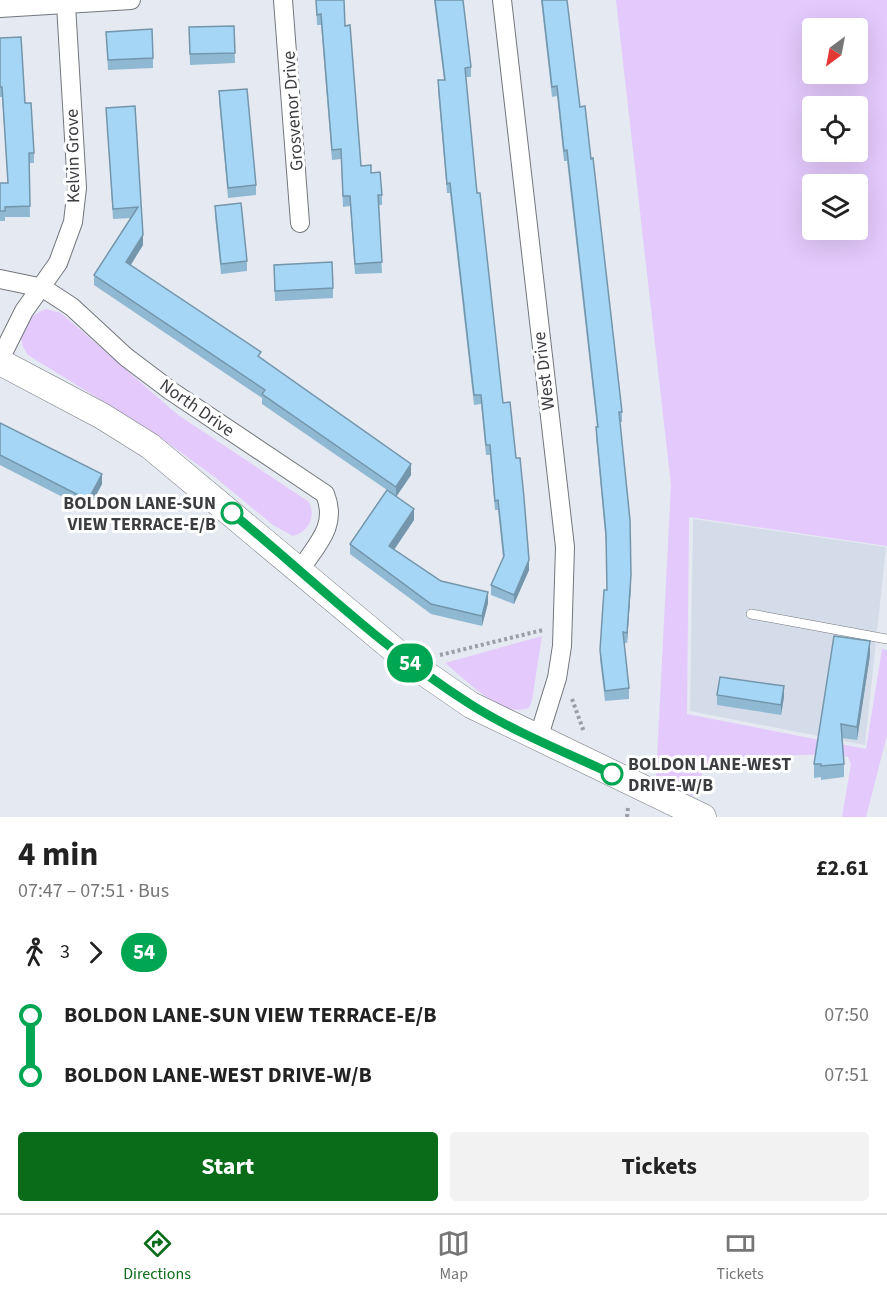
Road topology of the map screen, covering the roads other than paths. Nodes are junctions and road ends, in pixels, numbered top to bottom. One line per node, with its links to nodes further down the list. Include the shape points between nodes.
1 (131, 0): 4 (street)
2 (283, 0): 6 (street, Grosvenor Drive)
3 (502, 0): 13 (street, West Drive, via 565,547 559,663)
4 (66, 5): 5 (street); 8 (street, Kelvin Grove, via 77,188 73,222 58,263)
5 (0, 9)
6 (300, 223)
7 (0, 279): 8 (street, North Drive)
8 (43, 288): 9 (street, Kelvin Grove, via 24,311); 10 (street, North Drive, via 72,307 126,357 179,397 325,494 332,509 328,527)
9 (0, 360): 10 (street, via 150,446)
10 (300, 570): 13 (street, via 410,663 471,705)
11 (751, 614): 12 (lane)
12 (887, 639)
13 (538, 739): 14 (street)
14 (703, 817)

